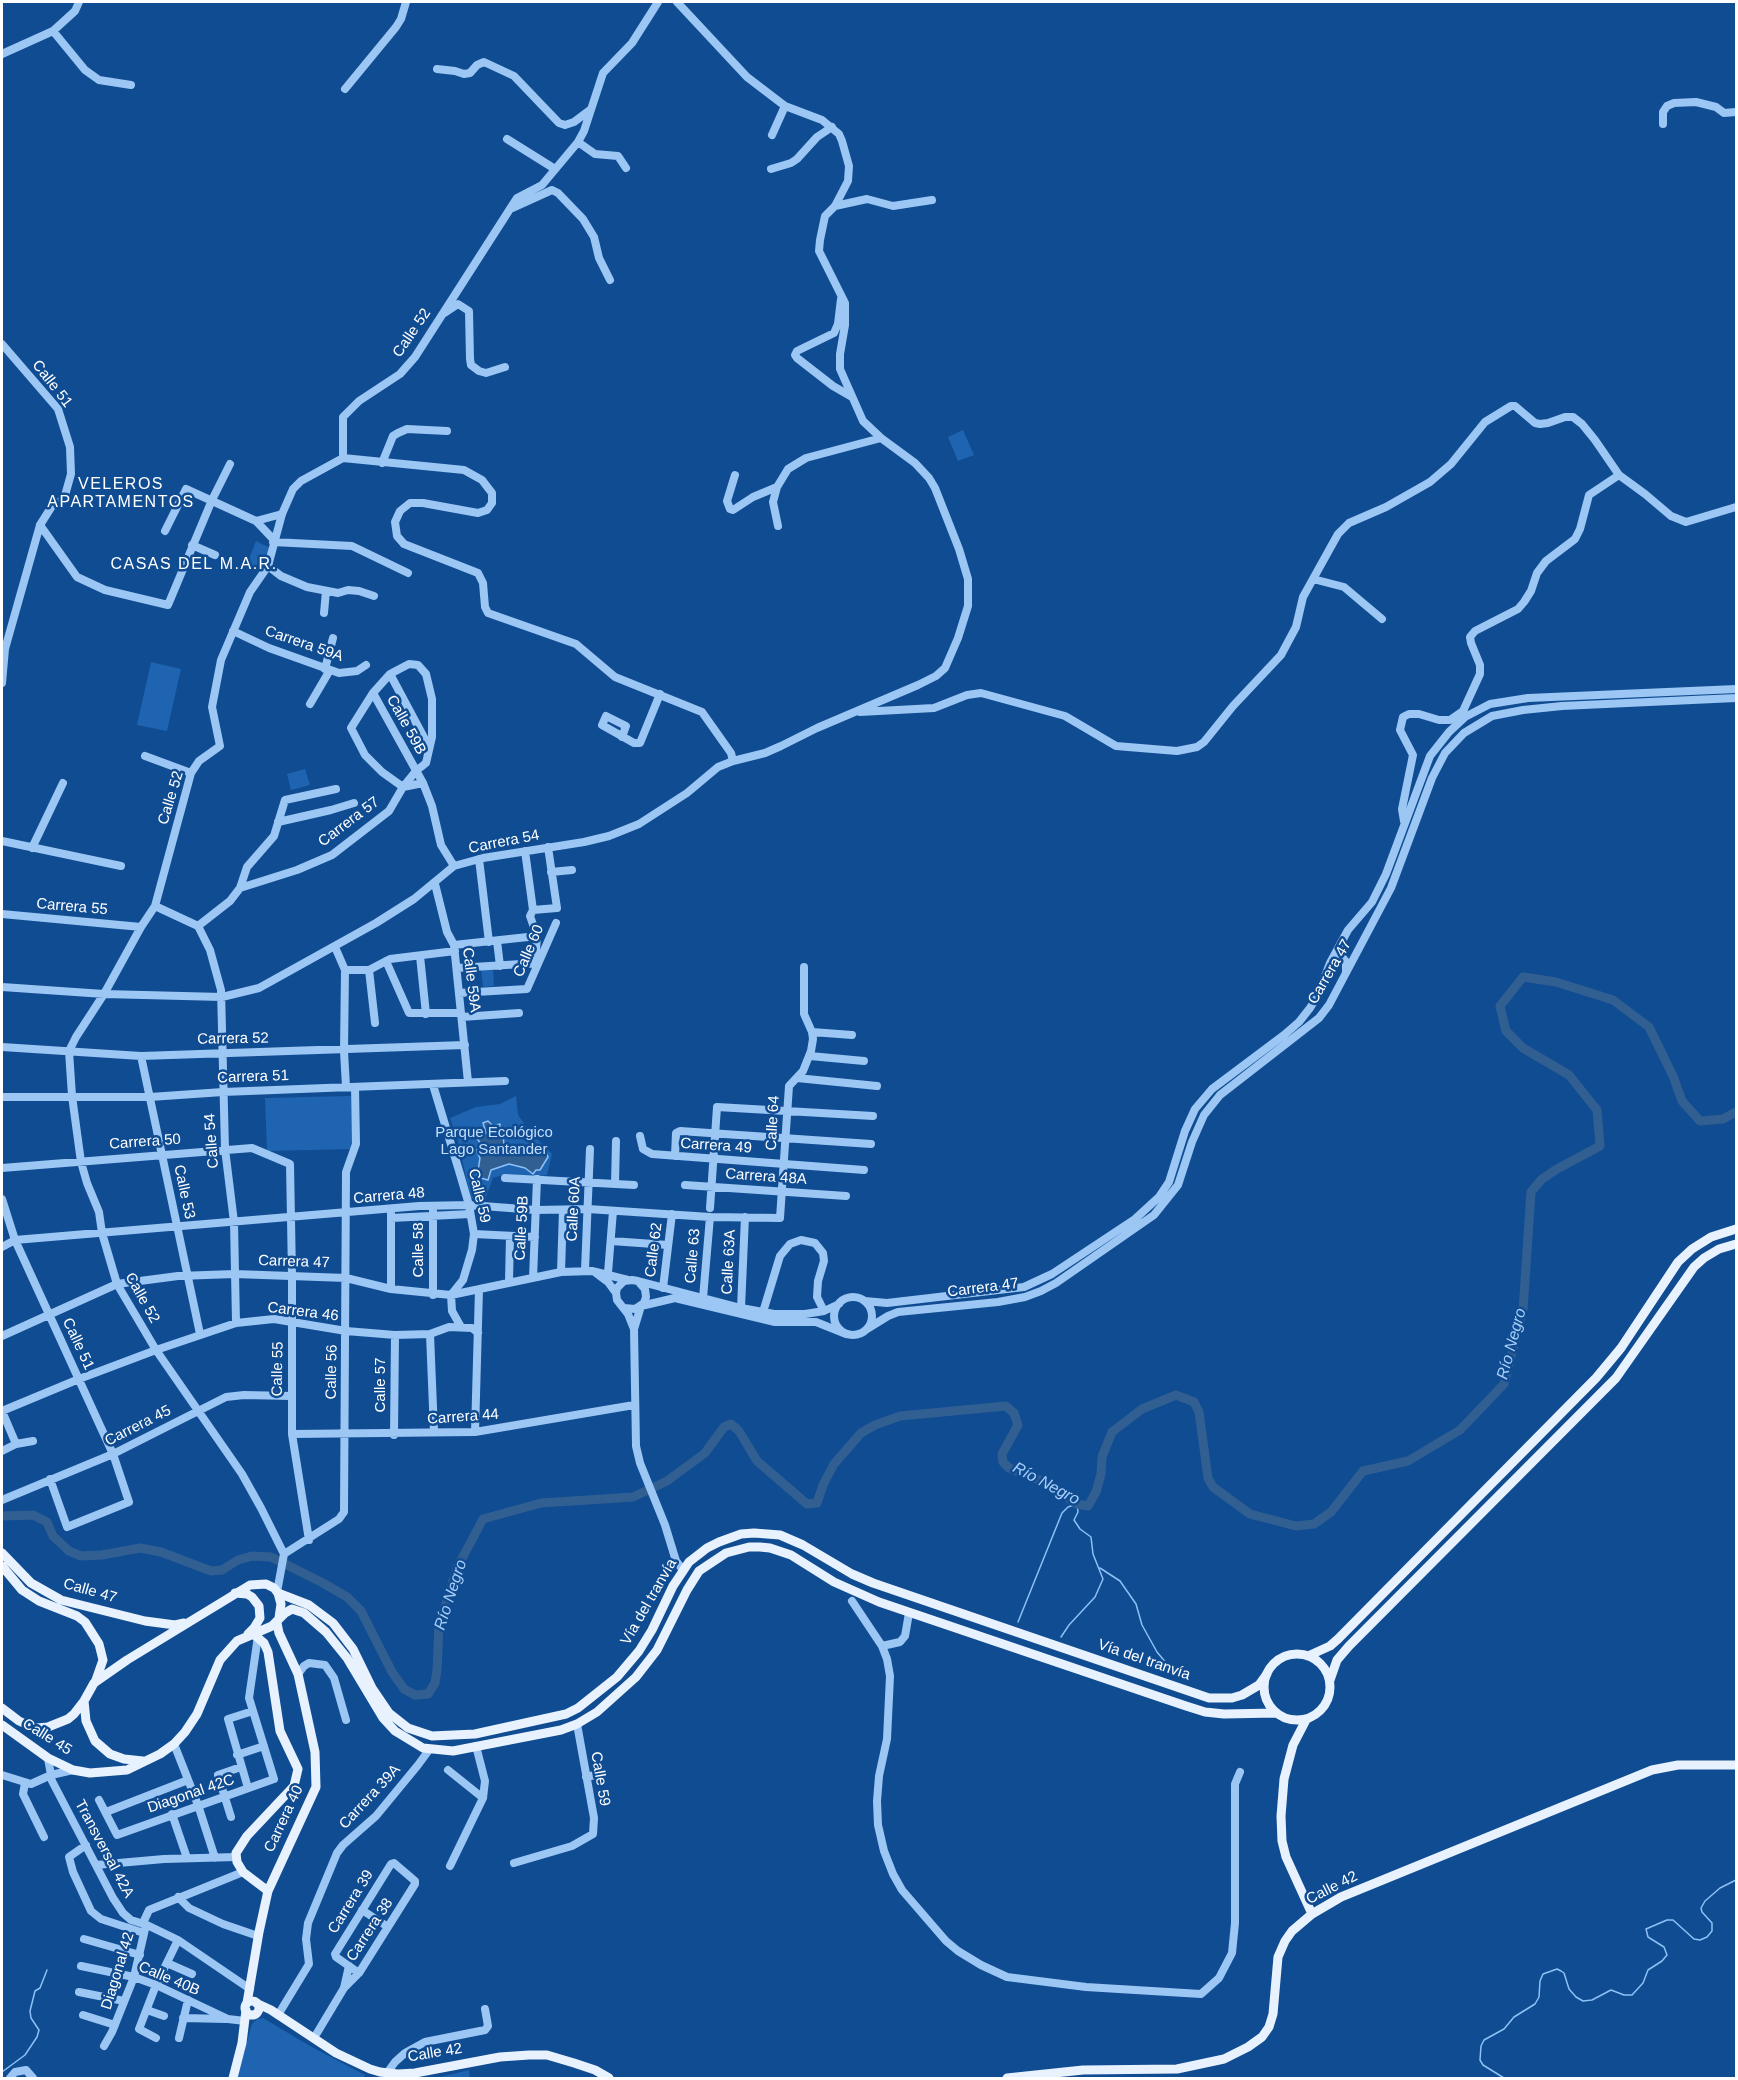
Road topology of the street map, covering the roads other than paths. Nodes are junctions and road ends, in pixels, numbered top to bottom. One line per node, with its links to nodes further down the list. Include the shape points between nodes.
1 (79, 2): 5 (street, via 75,12)
2 (406, 2): 9 (street, via 396,27)
3 (658, 2): 11 (street, Calle 52, via 632,44 603,73)
4 (677, 2): 10 (street, via 747,77)
5 (53, 31): 6 (street); 8 (street, via 85,70 99,80)
6 (2, 54)
7 (437, 69): 11 (street, via 464,74 484,62 514,76 565,125)
8 (131, 85)
9 (345, 89)
10 (785, 106): 14 (street); 15 (street)
11 (590, 110): 17 (street, Calle 52)
12 (1737, 112): 13 (street, via 1724,113 1696,102 1674,103 1663,112)
13 (1663, 124)
14 (832, 127): 20 (street, via 797,159); 22 (street, via 842,141 849,166 848,181)
15 (772, 135)
16 (507, 139): 19 (street)
17 (578, 142): 18 (street, via 595,154 618,156); 19 (street, Calle 52)
18 (626, 168)
19 (555, 169): 23 (street, Calle 52, via 542,185 517,198)
20 (771, 169)
21 (932, 200): 22 (street, via 893,206 867,199)
22 (835, 206): 25 (street, via 825,216 819,251)
23 (510, 209): 24 (street, via 552,190 558,193 594,237); 26 (street, Calle 52)
24 (610, 280)
25 (842, 294): 29 (street, via 845,318 840,369); 29 (street, via 834,333 795,355)
26 (440, 317): 28 (street, via 458,304 464,306 469,311 471,365 486,373); 32 (street, Calle 52, via 400,374 359,401 343,417)
27 (2, 345): 42 (street, Calle 51, via 58,409 70,447 71,474 64,498 52,506)
28 (506, 367)
29 (852, 397): 31 (street, via 863,421)
30 (447, 431): 33 (street, via 408,429 398,433)
31 (881, 438): 37 (street, via 807,458 788,469); 66 (street, Carrera 54, via 915,463 932,483 968,579 968,606 945,668 936,676)
32 (343, 458): 33 (street); 40 (street, Calle 52, via 293,489)
33 (382, 463): 63 (street, via 464,470 482,480 492,493 487,510 478,513 410,503 394,522 397,536 404,544 478,573 488,613 576,644 615,677)
34 (230, 464): 38 (street)
35 (735, 475): 37 (street, via 727,501 733,510)
36 (1619, 475): 39 (street, via 1671,516 1686,522); 50 (street, via 1573,417 1540,424 1511,406 1485,422 1430,482 1349,523 1338,534); 79 (street, via 1589,495 1575,539 1546,561 1518,609 1474,631 1470,637 1480,674 1463,711 1449,720 1419,714 1403,717 1400,730 1413,755 1402,809)
37 (777, 487): 43 (street, via 773,502)
38 (212, 500): 41 (street); 44 (street, via 186,489); 46 (street)
39 (1737, 507)
40 (282, 514): 41 (street); 45 (street, Calle 52)
41 (256, 521): 45 (street)
42 (40, 525): 46 (street, via 77,577 105,590 168,605); 60 (street, Calle 51, via 5,649)
43 (777, 526)
44 (165, 531)
45 (274, 541): 48 (street, Calle 52); 49 (street, via 352,546)
46 (192, 545): 47 (street)
47 (215, 555)
48 (268, 566): 51 (street, via 281,576); 55 (street, Calle 52, via 250,592)
49 (408, 573)
50 (1312, 579): 54 (street, via 1344,587); 66 (street, via 1296,627 1281,655 1204,742 1188,749 1116,746 1065,716 981,693 934,708)
51 (326, 591): 52 (street, via 358,591); 53 (street)
52 (374, 596)
53 (324, 613)
54 (1382, 619)
55 (233, 631): 58 (street, Carrera 59A); 72 (street, Calle 52, via 221,660 212,707 219,746 199,761)
56 (333, 638): 58 (street)
57 (366, 665): 58 (street, Carrera 59A, via 357,671)
58 (328, 670): 65 (street)
59 (390, 674): 62 (street); 68 (street); 68 (street, via 409,664 418,664 426,674 432,699)
60 (2, 683)
61 (1737, 689): 79 (street, Carrera 47, via 1528,698 1490,704 1465,717 1430,756)
62 (373, 693): 71 (street, Calle 59B); 75 (street, via 351,728 365,755)
63 (660, 694): 67 (street, via 640,743); 70 (street, via 706,716)
64 (1737, 698): 110 (street, Carrera 47, via 1523,710 1492,716 1464,733 1445,753 1432,778 1391,888)
65 (310, 704)
66 (852, 713): 70 (street, Carrera 54, via 765,753)
67 (622, 736)
68 (429, 747): 71 (street, Carrera 57, via 426,763)
69 (145, 756): 72 (street)
70 (733, 761): 81 (street, Carrera 54, via 718,767 639,824 609,836)
71 (416, 771): 74 (street, Calle 59B); 75 (street, Carrera 57)
72 (191, 773): 91 (street, Calle 52)
73 (63, 783): 82 (street)
74 (423, 783): 75 (street); 86 (street, Calle 59B, via 441,845)
75 (404, 788): 90 (street, Carrera 57, via 389,812 332,855)
76 (336, 789): 78 (street, via 285,800)
77 (354, 803): 78 (street)
78 (278, 822): 90 (street, via 274,836 247,867)
79 (1405, 824): 104 (street, Carrera 47, via 1372,902 1348,930)
80 (2, 841): 82 (street)
81 (548, 847): 83 (street, Carrera 54); 88 (street)
82 (32, 848): 85 (street)
83 (525, 851): 84 (street, Carrera 54); 92 (street, Calle 60)
84 (479, 859): 86 (street, Carrera 54); 98 (street)
85 (121, 866)
86 (454, 866): 89 (street, Carrera 54)
87 (572, 870): 88 (street)
88 (551, 872): 92 (street, via 556,909)
89 (435, 884): 99 (street, Carrera 54); 100 (street, Calle 59A)
90 (240, 888): 95 (street, Carrera 57)
91 (155, 906): 95 (street); 96 (street, Calle 52)
92 (533, 910): 97 (street, Calle 60, via 530,916)
93 (2, 914): 96 (street, Carrera 55)
94 (555, 923): 103 (street, Calle 60)
95 (198, 926): 114 (street, Calle 54, via 210,950)
96 (141, 927): 113 (street, Calle 52)
97 (537, 936): 98 (street); 103 (street, Calle 60)
98 (493, 941): 100 (street); 105 (street)
99 (335, 947): 108 (street, Calle 56); 114 (street, Carrera 54, via 259,988)
100 (454, 948): 101 (street); 107 (street, Calle 59A)
101 (420, 956): 102 (street); 116 (street)
102 (386, 961): 109 (street); 116 (street, via 409,1013)
103 (536, 963): 105 (street); 112 (street, Calle 60, via 527,989)
104 (1330, 963): 110 (street, via 1342,958); 212 (street, Carrera 47, via 1318,995 1299,1022 1212,1089 1195,1109 1169,1182 1135,1219 1052,1274 1024,1287 896,1302)
105 (500, 966): 107 (street)
106 (804, 967): 119 (street, Calle 64, via 804,1014)
107 (457, 968): 112 (street, Calle 59A)
108 (345, 970): 109 (street); 123 (street, Calle 56)
109 (369, 970): 118 (street)
110 (1346, 973): 225 (street, Carrera 47, via 1319,1018 1220,1095 1204,1115 1178,1185 1142,1224 1041,1291 1006,1301 898,1312)
111 (2, 987): 113 (street, Carrera 54)
112 (459, 993): 117 (street, Calle 59A)
113 (104, 994): 114 (street, Carrera 54); 124 (street, Calle 52)
114 (222, 997): 125 (street, Calle 54)
115 (519, 1013): 117 (street)
116 (426, 1014): 117 (street)
117 (461, 1015): 121 (street, Calle 59A)
118 (375, 1023)
119 (812, 1032): 120 (street); 127 (street, Calle 64)
120 (852, 1035)
121 (465, 1045): 123 (street, Carrera 52); 131 (street, Calle 59A)
122 (2, 1047): 124 (street, Carrera 52)
123 (344, 1051): 125 (street, Carrera 52); 134 (street, Calle 56)
124 (69, 1052): 126 (street, Carrera 52); 137 (street, Calle 52)
125 (222, 1053): 126 (street, Carrera 52); 135 (street, Calle 54)
126 (141, 1056): 138 (street, Calle 53)
127 (810, 1056): 128 (street); 129 (street, Calle 64)
128 (864, 1061)
129 (797, 1078): 133 (street); 139 (street, Calle 64, via 789,1086)
130 (505, 1081): 131 (street, Carrera 51)
131 (468, 1082): 132 (street, Carrera 51)
132 (433, 1085): 134 (street, Carrera 51); 168 (street, Calle 59)
133 (877, 1086)
134 (351, 1087): 135 (street, Carrera 51); 173 (street, Calle 56, via 356,1144 346,1172)
135 (223, 1092): 138 (street, Carrera 51); 146 (street, Calle 54)
136 (2, 1096): 137 (street, Carrera 51)
137 (72, 1096): 138 (street, Carrera 51); 151 (street, Calle 52)
138 (150, 1097): 148 (street, Calle 53)
139 (788, 1110): 140 (street); 141 (street, Calle 63, via 719,1106); 142 (street, Calle 64)
140 (873, 1116)
141 (714, 1132): 142 (street); 149 (street, via 676,1133); 150 (street, Calle 63)
142 (786, 1137): 145 (street); 153 (street, Calle 64)
143 (616, 1141): 159 (street)
144 (641, 1141): 149 (street, Carrera 49, via 648,1152)
145 (871, 1144)
146 (225, 1149): 148 (street, Carrera 50); 152 (street, Carrera 50, via 256,1148); 180 (street, Calle 54)
147 (590, 1149): 158 (street, Calle 60A)
148 (162, 1155): 151 (street, Carrera 50); 181 (street, Calle 53)
149 (675, 1156): 150 (street, Carrera 49)
150 (713, 1159): 153 (street, Carrera 49); 162 (street, Calle 63)
151 (81, 1161): 154 (street, Carrera 50); 183 (street, Calle 52)
152 (288, 1162): 178 (street, Calle 55)
153 (785, 1164): 155 (street, Carrera 49); 163 (street, Calle 64)
154 (2, 1168)
155 (864, 1170)
156 (505, 1178): 157 (street)
157 (537, 1179): 158 (street); 169 (street, Calle 59B)
158 (589, 1182): 159 (street); 167 (street, Calle 60A)
159 (615, 1184): 160 (street)
160 (634, 1185)
161 (685, 1185): 162 (street, Carrera 48A)
162 (711, 1187): 163 (street, Carrera 48A); 172 (street, Calle 63)
163 (783, 1192): 164 (street, Carrera 48A); 179 (street, Calle 64)
164 (846, 1196)
165 (2, 1199): 187 (street, Calle 51)
166 (433, 1206): 168 (street, Carrera 48); 174 (street, Carrera 48); 176 (street, Calle 58)
167 (588, 1209): 170 (street, Carrera 48); 171 (street, Carrera 48); 192 (street, Calle 60A)
168 (470, 1210): 169 (street, Carrera 48); 176 (street); 184 (street, Calle 59)
169 (536, 1210): 170 (street, Carrera 48); 186 (street, Calle 59B)
170 (563, 1210): 193 (street)
171 (613, 1211): 175 (street, Carrera 48); 188 (street)
172 (710, 1212): 175 (street, Carrera 48); 177 (street, Carrera 48); 211 (street, Calle 63)
173 (347, 1213): 174 (street, Carrera 48); 178 (street, Carrera 48); 198 (street, Calle 56)
174 (391, 1214): 176 (street); 206 (street)
175 (672, 1214): 190 (street, Calle 62)
176 (433, 1215): 209 (street, Calle 58)
177 (745, 1217): 179 (street, Carrera 48); 216 (street, Calle 63A)
178 (291, 1218): 180 (street, Carrera 48); 197 (street, Calle 55)
179 (780, 1218)
180 (234, 1222): 181 (street, Carrera 48); 195 (street, Calle 54)
181 (177, 1227): 183 (street, Carrera 48); 196 (street, Calle 53)
182 (1737, 1229): 265 (main road, via 1712,1237 1678,1262 1621,1348 1596,1378 1338,1639)
183 (102, 1233): 187 (street, Carrera 48); 204 (street, Calle 52)
184 (474, 1234): 185 (street); 200 (street, Calle 59)
185 (510, 1236): 186 (street); 203 (street)
186 (535, 1237): 199 (street, Calle 59B)
187 (15, 1240): 191 (street, Carrera 48); 219 (street, Calle 51)
188 (611, 1241): 190 (street); 194 (street)
189 (1737, 1244): 268 (main road, via 1719,1249 1694,1267 1616,1378 1337,1660)
190 (668, 1245): 205 (street, Calle 62)
191 (2, 1247)
192 (588, 1271): 193 (street, Carrera 47); 194 (street, Carrera 47); 208 (street, via 608,1282)
193 (561, 1272): 199 (street, Carrera 47)
194 (608, 1273): 201 (street, Carrera 47)
195 (236, 1274): 196 (street, Carrera 47); 197 (street, Carrera 47); 221 (street, Calle 54)
196 (188, 1275): 204 (street, Carrera 47); 227 (street, Calle 53)
197 (292, 1275): 198 (street, Carrera 47); 220 (street, Calle 55)
198 (346, 1278): 206 (street, Carrera 47); 226 (street, Calle 56)
199 (532, 1278): 203 (street, Carrera 47)
200 (463, 1280): 207 (street); 210 (street, Calle 59)
201 (628, 1280): 202 (street); 208 (street, via 620,1284)
202 (639, 1281): 205 (street); 214 (street, via 646,1293)
203 (509, 1282): 207 (street, Carrera 47)
204 (117, 1284): 219 (street, Carrera 47); 232 (street, Calle 52)
205 (663, 1288): 211 (street)
206 (391, 1289): 209 (street, Carrera 47)
207 (475, 1289): 210 (street, Carrera 47); 223 (street)
208 (616, 1293): 215 (street)
209 (433, 1295): 210 (street, Carrera 47)
210 (452, 1295): 222 (street, via 452,1311)
211 (703, 1298): 216 (street)
212 (865, 1301): 213 (street, via 851,1297); 225 (street, via 873,1317)
213 (839, 1304): 217 (street); 229 (street, via 835,1320)
214 (641, 1306): 215 (street); 224 (street); 229 (street, via 675,1298 775,1322 816,1322)
215 (624, 1308): 224 (street)
216 (741, 1308): 218 (street)
217 (824, 1311): 218 (street); 218 (street, via 817,1298 823,1253 815,1244 801,1240 790,1244 780,1256)
218 (764, 1312)
219 (49, 1314): 231 (street, Carrera 47); 233 (street, Calle 51)
220 (292, 1322): 221 (street, Carrera 46, via 274,1319); 226 (street, Carrera 46); 234 (street, Calle 55)
221 (236, 1323): 227 (street, Carrera 46)
222 (461, 1327): 223 (street, Carrera 46); 228 (street, Carrera 46, via 442,1328)
223 (476, 1328): 239 (street)
224 (634, 1329): 235 (street)
225 (867, 1329): 229 (street, via 860,1334)
226 (346, 1331): 230 (street, Carrera 46); 240 (street, Calle 56)
227 (200, 1334): 232 (street, Carrera 46)
228 (430, 1334): 230 (street, Carrera 46); 238 (street)
229 (846, 1334)
230 (395, 1335): 242 (street, Calle 57)
231 (2, 1336)
232 (156, 1350): 233 (street, Carrera 46); 236 (street, Calle 52)
233 (79, 1379): 237 (street, Carrera 46); 246 (street, Calle 51)
234 (291, 1396): 236 (street, Carrera 45, via 226,1397); 241 (street, Calle 55)
235 (634, 1405): 239 (street, Carrera 44); 253 (street, via 636,1446 643,1470 676,1561)
236 (199, 1410): 246 (street, Carrera 45); 251 (street, Calle 52, via 242,1474)
237 (2, 1412): 244 (street)
238 (434, 1432): 239 (street, Carrera 44); 242 (street, Carrera 44)
239 (475, 1432)
240 (345, 1433): 241 (street, Carrera 44); 242 (street, Carrera 44); 249 (street, Calle 56, via 343,1515)
241 (292, 1434): 249 (street, Calle 55)
242 (394, 1435)
243 (33, 1441): 244 (street)
244 (16, 1444): 245 (street)
245 (2, 1451)
246 (113, 1454): 247 (street, Carrera 45); 247 (street, Calle 51, via 129,1502 67,1527)
247 (50, 1479): 248 (street, Carrera 45)
248 (3, 1498)
249 (309, 1540): 251 (street)
250 (2, 1552): 261 (main road, Calle 47, via 31,1584 61,1600 145,1621)
251 (284, 1554): 256 (street)
252 (2, 1567): 269 (main road, Calle 47, via 22,1590 86,1622 103,1660)
253 (683, 1570): 254 (main road); 255 (main road, Vía del tranvía, via 697,1555 719,1542 741,1534 769,1533 793,1540); 256 (main road, Vía del tranvía, via 639,1650 617,1677 590,1700 566,1714 456,1736 425,1735 398,1721 372,1688 353,1649 333,1623 309,1605); 257 (main road)
254 (699, 1571): 257 (main road, Vía del tranvía); 259 (main road, Vía del tranvía, via 738,1549 770,1548 791,1555)
255 (864, 1580): 259 (main road, via 866,1585 893,1598 889,1601 864,1591); 267 (main road, Vía del tranvía, via 1209,1698 1242,1695)
256 (275, 1590): 258 (main road, via 250,1585); 262 (main road, via 281,1613)
257 (687, 1590): 277 (main road, Vía del tranvía, via 647,1664 610,1702)
258 (234, 1594): 261 (main road); 263 (main road, via 247,1594 259,1606)
259 (855, 1597): 260 (main road, Vía del tranvía); 264 (street)
260 (909, 1613): 264 (street, via 905,1636 900,1642); 273 (main road, Vía del tranvía, via 1205,1712)
261 (186, 1623): 269 (main road)
262 (277, 1623): 263 (main road); 266 (main road, Carrera 40); 283 (main road, via 292,1610 314,1620 342,1650 376,1708 395,1731)
263 (252, 1635): 272 (street, via 249,1698); 279 (main road, Calle 45, via 237,1641 220,1660 197,1714); 311 (main road, via 268,1652 280,1731 298,1773 294,1786 247,1836)
264 (882, 1646): 291 (street, via 890,1676 878,1824 892,1874 946,1941 1007,1977 1086,1987 1201,1994 1220,1978 1232,1953 1235,1923 1235,1784)
265 (1308, 1656): 267 (main road, via 1284,1657); 268 (main road, via 1322,1665)
266 (298, 1674): 275 (street, via 309,1663 325,1665 334,1678); 319 (main road, Carrera 40, via 315,1752 316,1787)
267 (1267, 1674): 273 (main road, via 1266,1699)
268 (1330, 1680): 276 (main road, via 1323,1709)
269 (94, 1683): 270 (main road, Calle 45)
270 (84, 1701): 271 (main road, Calle 45, via 68,1719 37,1728); 286 (main road, via 89,1731 102,1748 124,1759)
271 (2, 1708)
272 (253, 1711): 281 (street); 284 (street, via 228,1719)
273 (1276, 1713): 274 (main road)
274 (1287, 1719): 276 (main road); 280 (main road)
275 (346, 1720)
276 (1306, 1720): 280 (main road)
277 (577, 1724): 282 (main road, Vía del tranvía); 295 (street, Calle 59)
278 (2, 1725): 285 (main road, Calle 45)
279 (174, 1744): 286 (main road, Calle 45); 296 (street)
280 (1293, 1745): 322 (main road, via 1284,1779 1282,1841)
281 (264, 1746): 284 (street); 300 (street, Diagonal 42C, via 274,1779)
282 (476, 1746): 283 (main road, Vía del tranvía); 302 (street, via 485,1781)
283 (429, 1750): 313 (street, Carrera 39A, via 376,1816 343,1845)
284 (237, 1755): 288 (street)
285 (48, 1758): 289 (main road, Calle 45); 294 (street, Transversal 42A)
286 (148, 1761): 289 (main road, Calle 45, via 116,1772)
287 (1737, 1765): 322 (main road, Calle 42, via 1678,1765 1652,1770 1341,1897)
288 (241, 1767): 300 (street); 301 (street, via 218,1774)
289 (73, 1770): 294 (street)
290 (448, 1770): 302 (street)
291 (1240, 1772)
292 (604, 1773): 295 (street)
293 (2, 1775): 298 (street)
294 (51, 1775): 297 (street); 299 (street, Transversal 42A)
295 (586, 1778): 315 (street, Calle 59, via 593,1834 572,1846)
296 (188, 1780): 304 (street); 305 (street)
297 (38, 1782): 298 (street); 299 (street)
298 (25, 1783): 308 (street, via 23,1794)
299 (55, 1786): 309 (street, Transversal 42A)
300 (248, 1788): 301 (street, Diagonal 42C)
301 (224, 1796): 304 (street, Diagonal 42C); 307 (street)
302 (483, 1797): 317 (street)
303 (99, 1800): 305 (street)
304 (198, 1805): 306 (street, Diagonal 42C); 312 (street)
305 (106, 1812): 306 (street, Diagonal 42C, via 117,1834)
306 (172, 1814): 310 (street)
307 (231, 1817)
308 (44, 1837)
309 (86, 1845): 316 (street, Transversal 42A); 323 (street, Transversal 42A, via 69,1857 95,1916)
310 (186, 1857): 312 (street); 316 (street)
311 (236, 1857): 312 (street); 318 (main road)
312 (215, 1858)
313 (332, 1863): 343 (street, Carrera 39, via 308,1923 309,1964)
314 (392, 1863): 321 (street, Carrera 39); 324 (street, Carrera 38, via 416,1883)
315 (514, 1863)
316 (96, 1865): 323 (street, Transversal 42A, via 123,1913)
317 (450, 1866)
318 (243, 1872): 319 (main road); 320 (street, Diagonal 42)
319 (268, 1890): 325 (main road, Carrera 40)
320 (178, 1897): 323 (street, Diagonal 42, via 149,1910); 325 (street, via 197,1912)
321 (362, 1910): 324 (street); 331 (street, Carrera 39, via 335,1956)
322 (1312, 1914): 354 (main road, Calle 42, via 1292,1931 1278,1957 1273,2014 1262,2037 1224,2060)
323 (145, 1927): 327 (street, Transversal 42A); 328 (street, Diagonal 42)
324 (388, 1927): 332 (street, Carrera 38)
325 (258, 1935): 340 (main road, Carrera 40)
326 (84, 1939): 328 (street)
327 (178, 1940): 329 (street); 340 (street, Transversal 42A)
328 (140, 1955): 334 (street, Diagonal 42)
329 (167, 1963): 333 (street); 335 (street)
330 (81, 1966): 334 (street, Calle 40B)
331 (349, 1966): 332 (street); 336 (street, Carrera 38)
332 (359, 1973): 336 (street, Carrera 38)
333 (192, 1974)
334 (134, 1977): 335 (street, Calle 40B); 339 (street, Diagonal 42)
335 (156, 1985): 338 (street, Calle 40B); 342 (street)
336 (344, 1988): 351 (street, Carrera 38)
337 (79, 1992): 339 (street)
338 (188, 2000): 346 (street); 347 (street, Calle 40B)
339 (124, 2001): 348 (street, Diagonal 42)
340 (250, 2008): 343 (main road, Calle 42); 347 (street, Calle 40B); 357 (main road, Carrera 40)
341 (485, 2009): 353 (street, via 485,2030 425,2042 405,2053)
342 (147, 2010): 345 (street); 349 (street, via 139,2029)
343 (277, 2014): 351 (main road, Calle 42)
344 (83, 2015): 348 (street)
345 (164, 2016)
346 (183, 2018): 347 (street); 350 (street)
347 (228, 2019)
348 (115, 2025): 352 (street, Diagonal 42)
349 (156, 2038)
350 (179, 2038)
351 (314, 2038): 353 (main road, Calle 42, via 351,2060)
352 (104, 2046)
353 (387, 2073): 358 (main road, Calle 42, via 423,2072 500,2057 547,2055 595,2070)
354 (1139, 2074): 359 (main road, Calle 42, via 1083,2070)
355 (10, 2079): 356 (street, via 15,2072 26,2070)
356 (33, 2079)
357 (233, 2079)
358 (609, 2079)
359 (1007, 2079)

